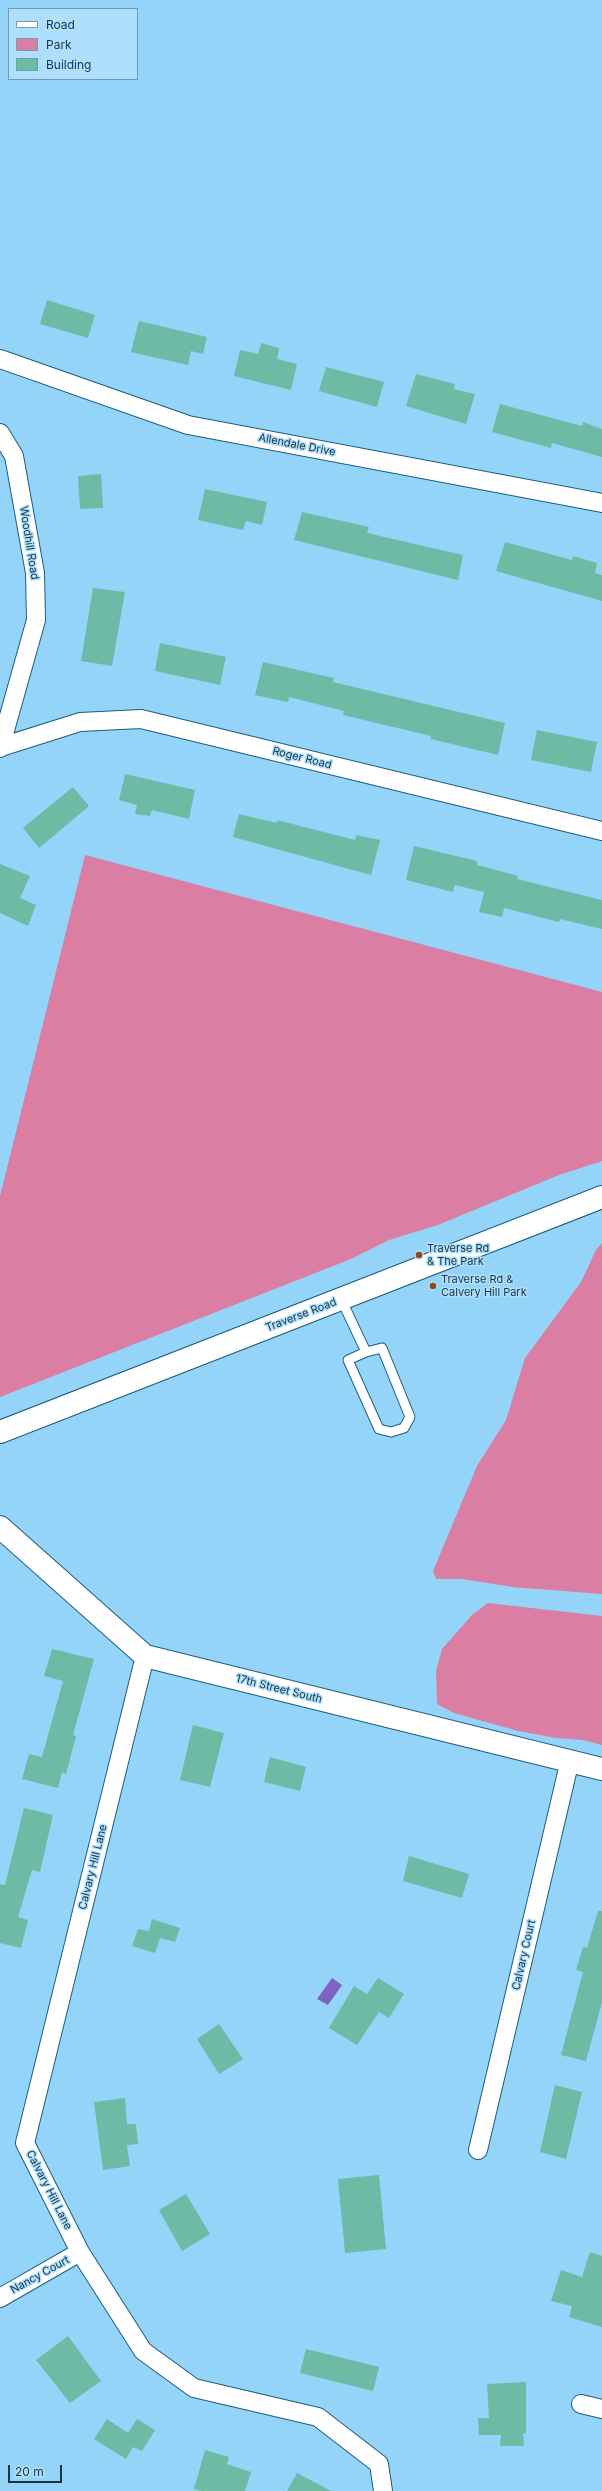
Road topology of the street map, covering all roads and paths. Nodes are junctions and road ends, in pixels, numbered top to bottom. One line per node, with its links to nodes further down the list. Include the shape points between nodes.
1 (0, 358): 3 (street, Allendale Drive, via 188,425)
2 (0, 433): 4 (street, Woodhill Road, via 14,456 35,573 36,620)
3 (602, 503)
4 (0, 748): 5 (street, Roger Road, via 80,722 141,719)
5 (602, 831)
6 (602, 1197): 7 (street, Traverse Road)
7 (341, 1299): 8 (lane); 9 (street, Traverse Road)
8 (366, 1352): 8 (lane, via 382,1348 410,1417 404,1428 391,1432 379,1429 348,1360)
9 (0, 1432)
10 (0, 1527): 11 (street, 17th Street South)
11 (145, 1656): 12 (street, 17th Street South); 15 (street, Calvary Hill Lane, via 25,2143)
12 (570, 1760): 13 (street, 17th Street South); 14 (street, Calvary Court)
13 (602, 1769)
14 (478, 2150)
15 (80, 2252): 16 (street, Nancy Court); 19 (street, Calvary Hill Lane, via 143,2352 194,2388 318,2417 379,2464)
16 (0, 2298)
17 (581, 2404): 18 (street)
18 (602, 2409)
19 (383, 2491)

